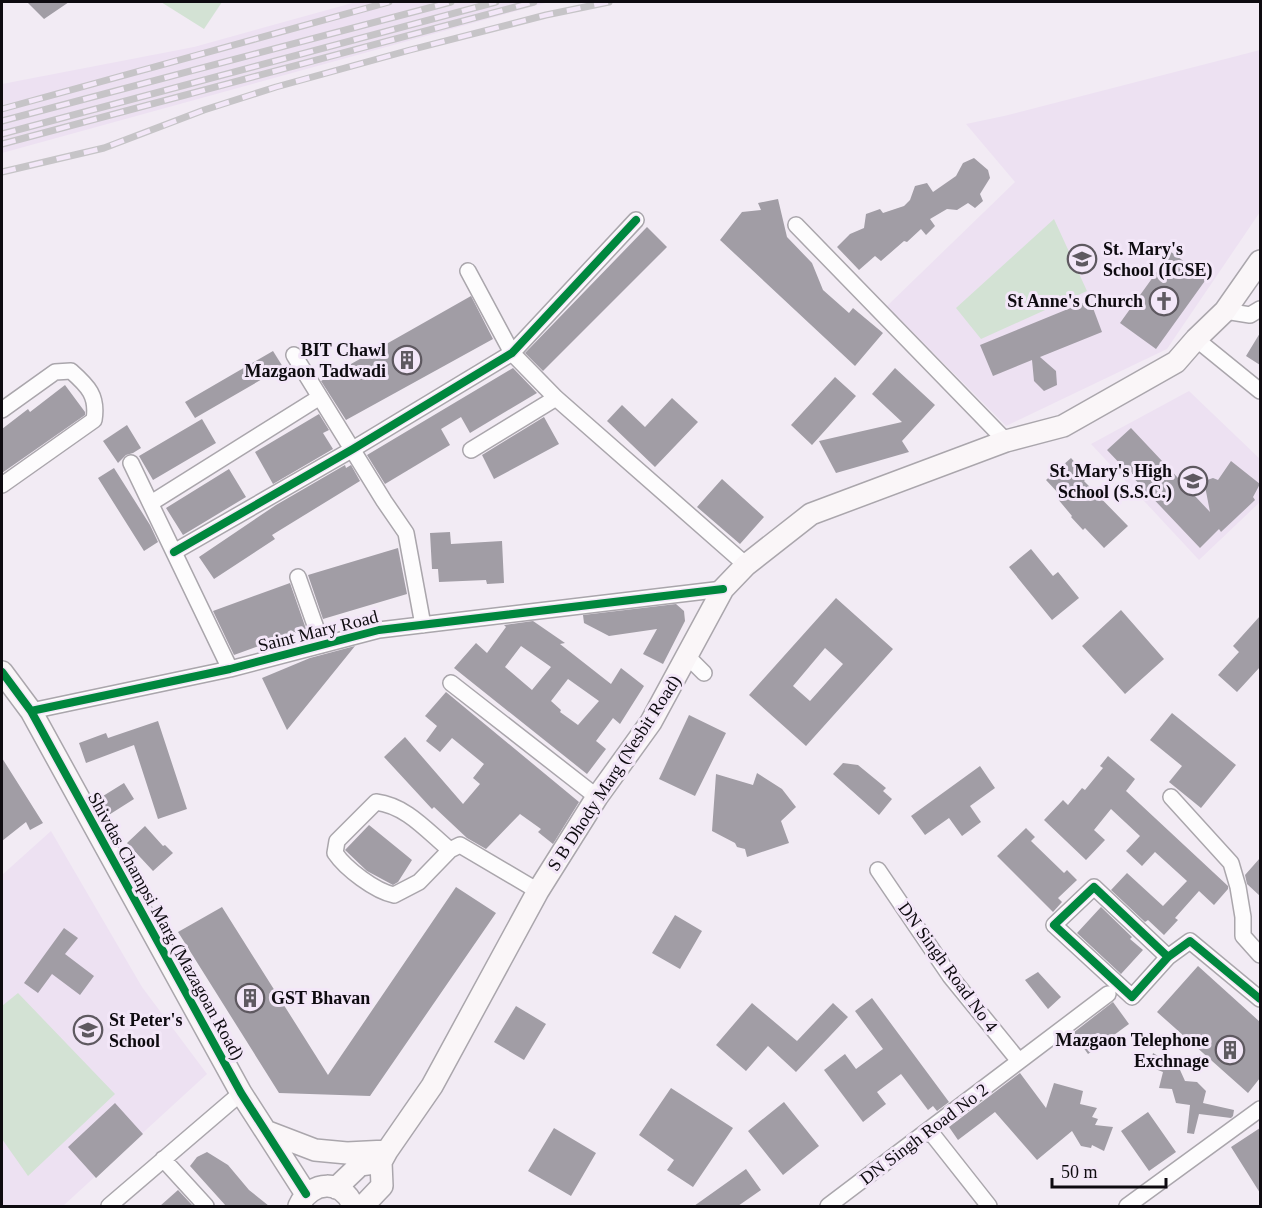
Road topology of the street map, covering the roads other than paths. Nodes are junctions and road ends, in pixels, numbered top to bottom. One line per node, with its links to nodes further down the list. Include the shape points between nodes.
1 (636, 220): 8 (street)
2 (796, 225): 14 (street)
3 (1260, 261): 6 (main road, S B Dhody Marg (Nesbit Road))
4 (468, 272): 8 (street)
5 (1260, 309): 6 (street, via 1250,315)
6 (1226, 311): 7 (main road, S B Dhody Marg (Nesbit Road))
7 (1196, 339): 10 (street); 14 (main road, S B Dhody Marg (Nesbit Road), via 1176,362 1063,426)
8 (512, 353): 12 (street); 15 (street)
9 (294, 355): 11 (street)
10 (1260, 390)
11 (320, 397): 15 (street); 19 (street)
12 (556, 398): 16 (street); 21 (street)
13 (2, 410): 18 (street, via 55,372 71,371 95,400 96,411 94,420)
14 (1006, 441): 21 (main road, S B Dhody Marg (Nesbit Road), via 812,514)
15 (353, 449): 20 (street); 24 (street, via 406,533)
16 (471, 450)
17 (132, 463): 19 (street)
18 (2, 485)
19 (151, 503): 20 (street)
20 (174, 552): 27 (street)
21 (746, 565): 23 (main road, S B Dhody Marg (Nesbit Road))
22 (298, 577): 25 (street)
23 (723, 589): 24 (street, Saint Mary Road); 26 (main road, S B Dhody Marg (Nesbit Road))
24 (423, 625): 25 (street, Saint Mary Road, via 379,630)
25 (322, 645): 27 (street, Saint Mary Road)
26 (688, 657): 29 (street); 32 (main road, S B Dhody Marg (Nesbit Road), via 651,722)
27 (230, 669): 31 (street, Saint Mary Road)
28 (2, 672): 31 (main road, Shivdas Champsi Marg (Mazagoan Road))
29 (704, 673)
30 (451, 683): 32 (street)
31 (31, 711): 42 (main road, Shivdas Champsi Marg (Mazagoan Road))
32 (597, 797): 36 (main road, S B Dhody Marg (Nesbit Road))
33 (1171, 797): 37 (street, via 1231,863 1243,917 1242,936)
34 (450, 850): 34 (street, via 419,882 394,896 382,893 335,853 337,841 376,802 403,809); 36 (street, via 460,845)
35 (878, 870): 41 (street, DN Singh Road No 4, via 950,976)
36 (538, 891): 46 (main road, S B Dhody Marg (Nesbit Road), via 432,1086)
37 (1260, 956)
38 (1168, 957): 38 (street, via 1132,997 1054,925 1094,887); 40 (street, via 1190,941)
39 (1108, 994): 41 (street, DN Singh Road No 2)
40 (1260, 999)
41 (1020, 1061): 44 (street, DN Singh Road No 2)
42 (240, 1093): 45 (main road, Shivdas Champsi Marg (Mazagoan Road)); 47 (street)
43 (1260, 1109): 56 (street)
44 (929, 1130): 54 (street, DN Singh Road No 2); 55 (street)
45 (268, 1132): 46 (main road, via 315,1150); 49 (main road, Shivdas Champsi Marg (Mazagoan Road))
46 (384, 1156): 48 (main road, via 360,1165); 53 (main road, via 382,1186)
47 (163, 1159): 50 (street); 51 (street)
48 (336, 1188): 49 (main road, via 317,1187); 52 (main road, via 345,1193)
49 (302, 1200)
50 (109, 1206)
51 (206, 1206)
52 (353, 1206)
53 (363, 1206)
54 (828, 1206)
55 (988, 1206)
56 (1126, 1206)

